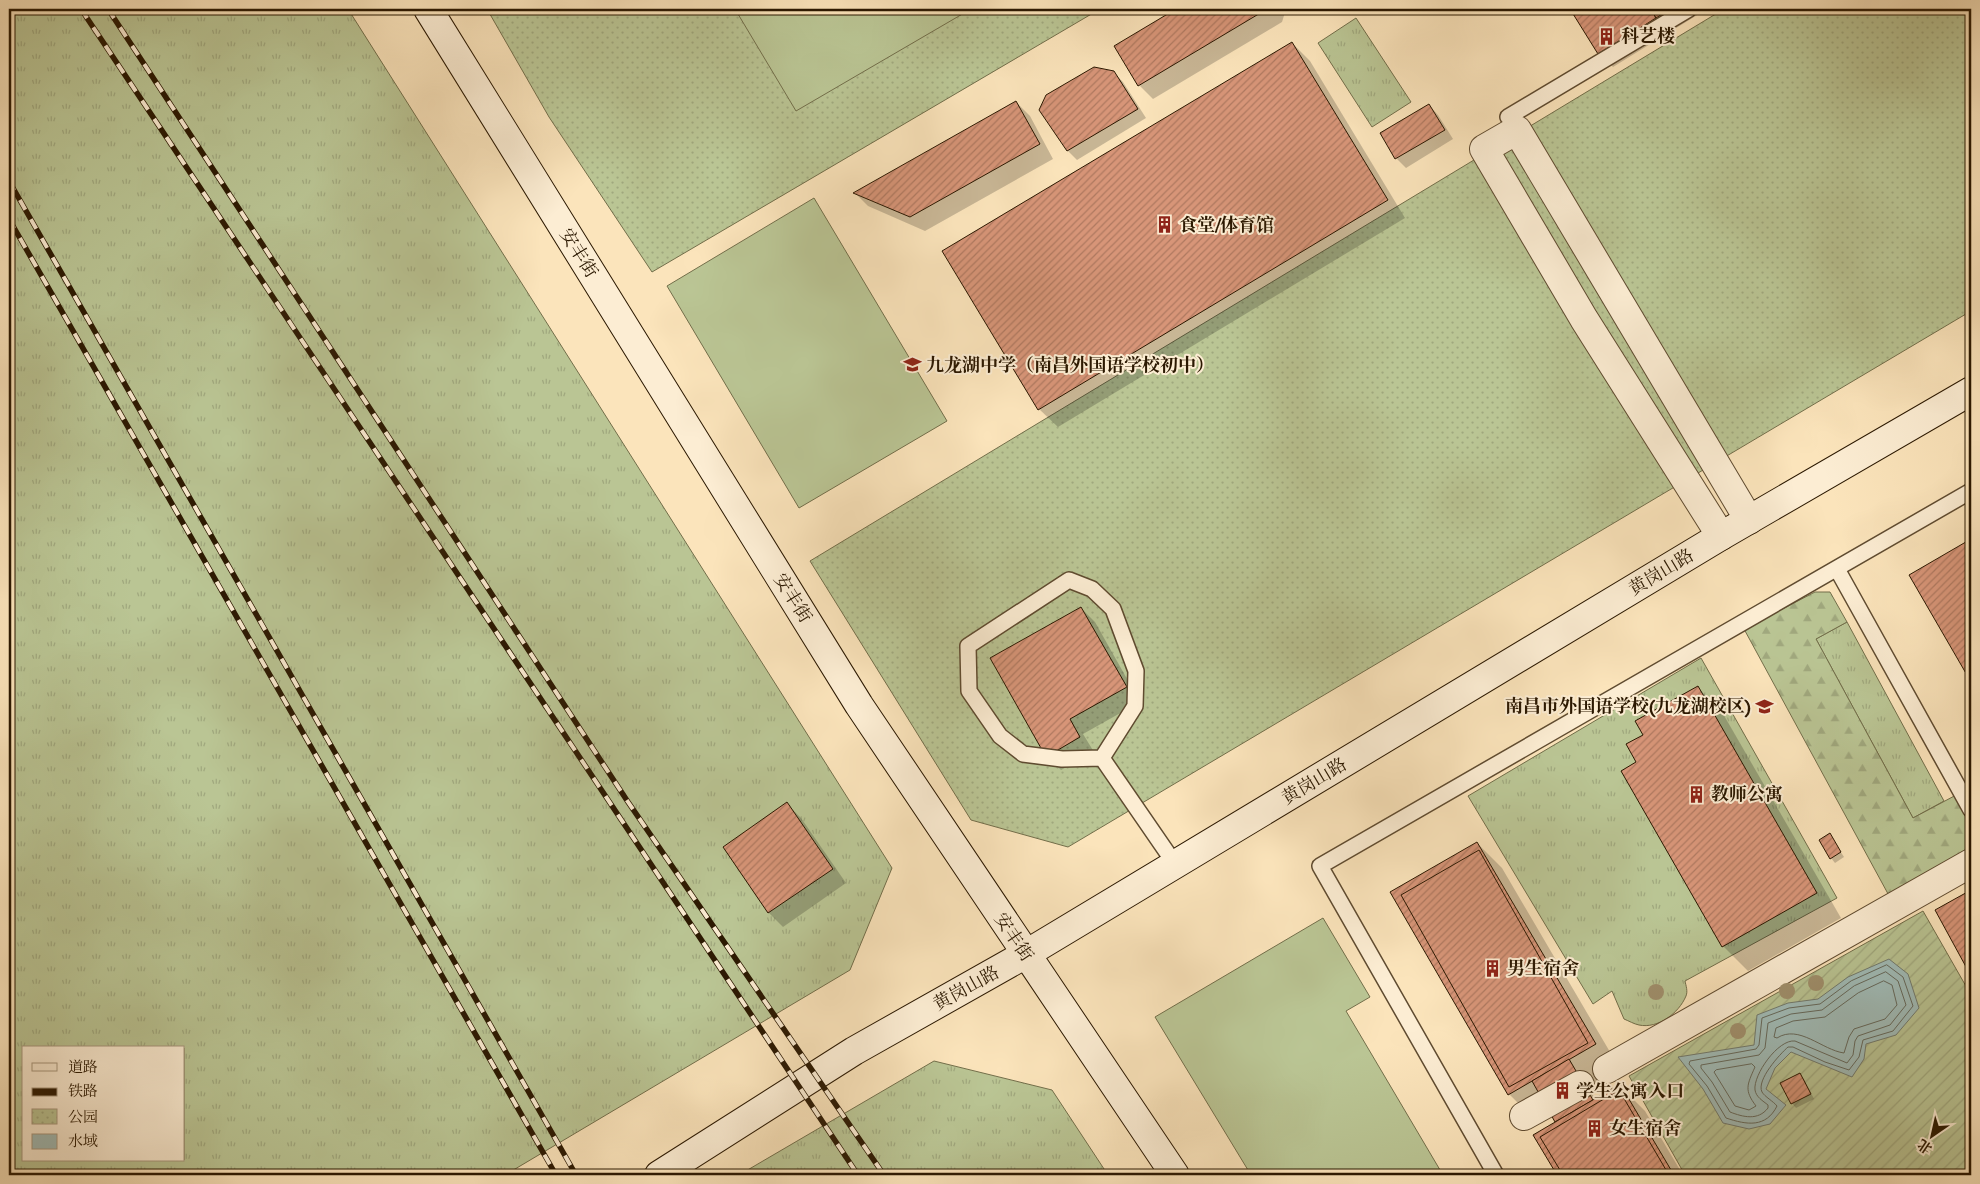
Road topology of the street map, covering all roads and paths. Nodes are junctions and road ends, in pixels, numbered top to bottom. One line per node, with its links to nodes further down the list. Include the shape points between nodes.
1 (428, 9): 13 (street, 安丰街, via 859,705)
2 (1688, 9): 3 (lane)
3 (1508, 117)
4 (1971, 391): 6 (street, 黄岗山路)
5 (1971, 492): 8 (lane)
6 (1749, 520): 7 (street, 黄岗山路); 7 (street, via 1517,130 1484,149 1584,319)
7 (1721, 536): 12 (street, 黄岗山路)
8 (1837, 569): 10 (lane); 19 (lane, via 1320,866)
9 (1102, 758): 9 (lane, via 1135,706 1136,671 1113,610 1092,589 1069,580 968,646 969,691 1000,736 1022,754 1062,760); 12 (lane)
10 (1971, 810)
11 (1971, 863): 14 (street)
12 (1175, 864): 13 (street, 黄岗山路)
13 (1026, 954): 17 (street, 黄岗山路, via 854,1051); 18 (street, 安丰街)
14 (1607, 1069)
15 (1580, 1085): 16 (street)
16 (1524, 1116)
17 (659, 1175)
18 (1174, 1175)
19 (1496, 1175)

